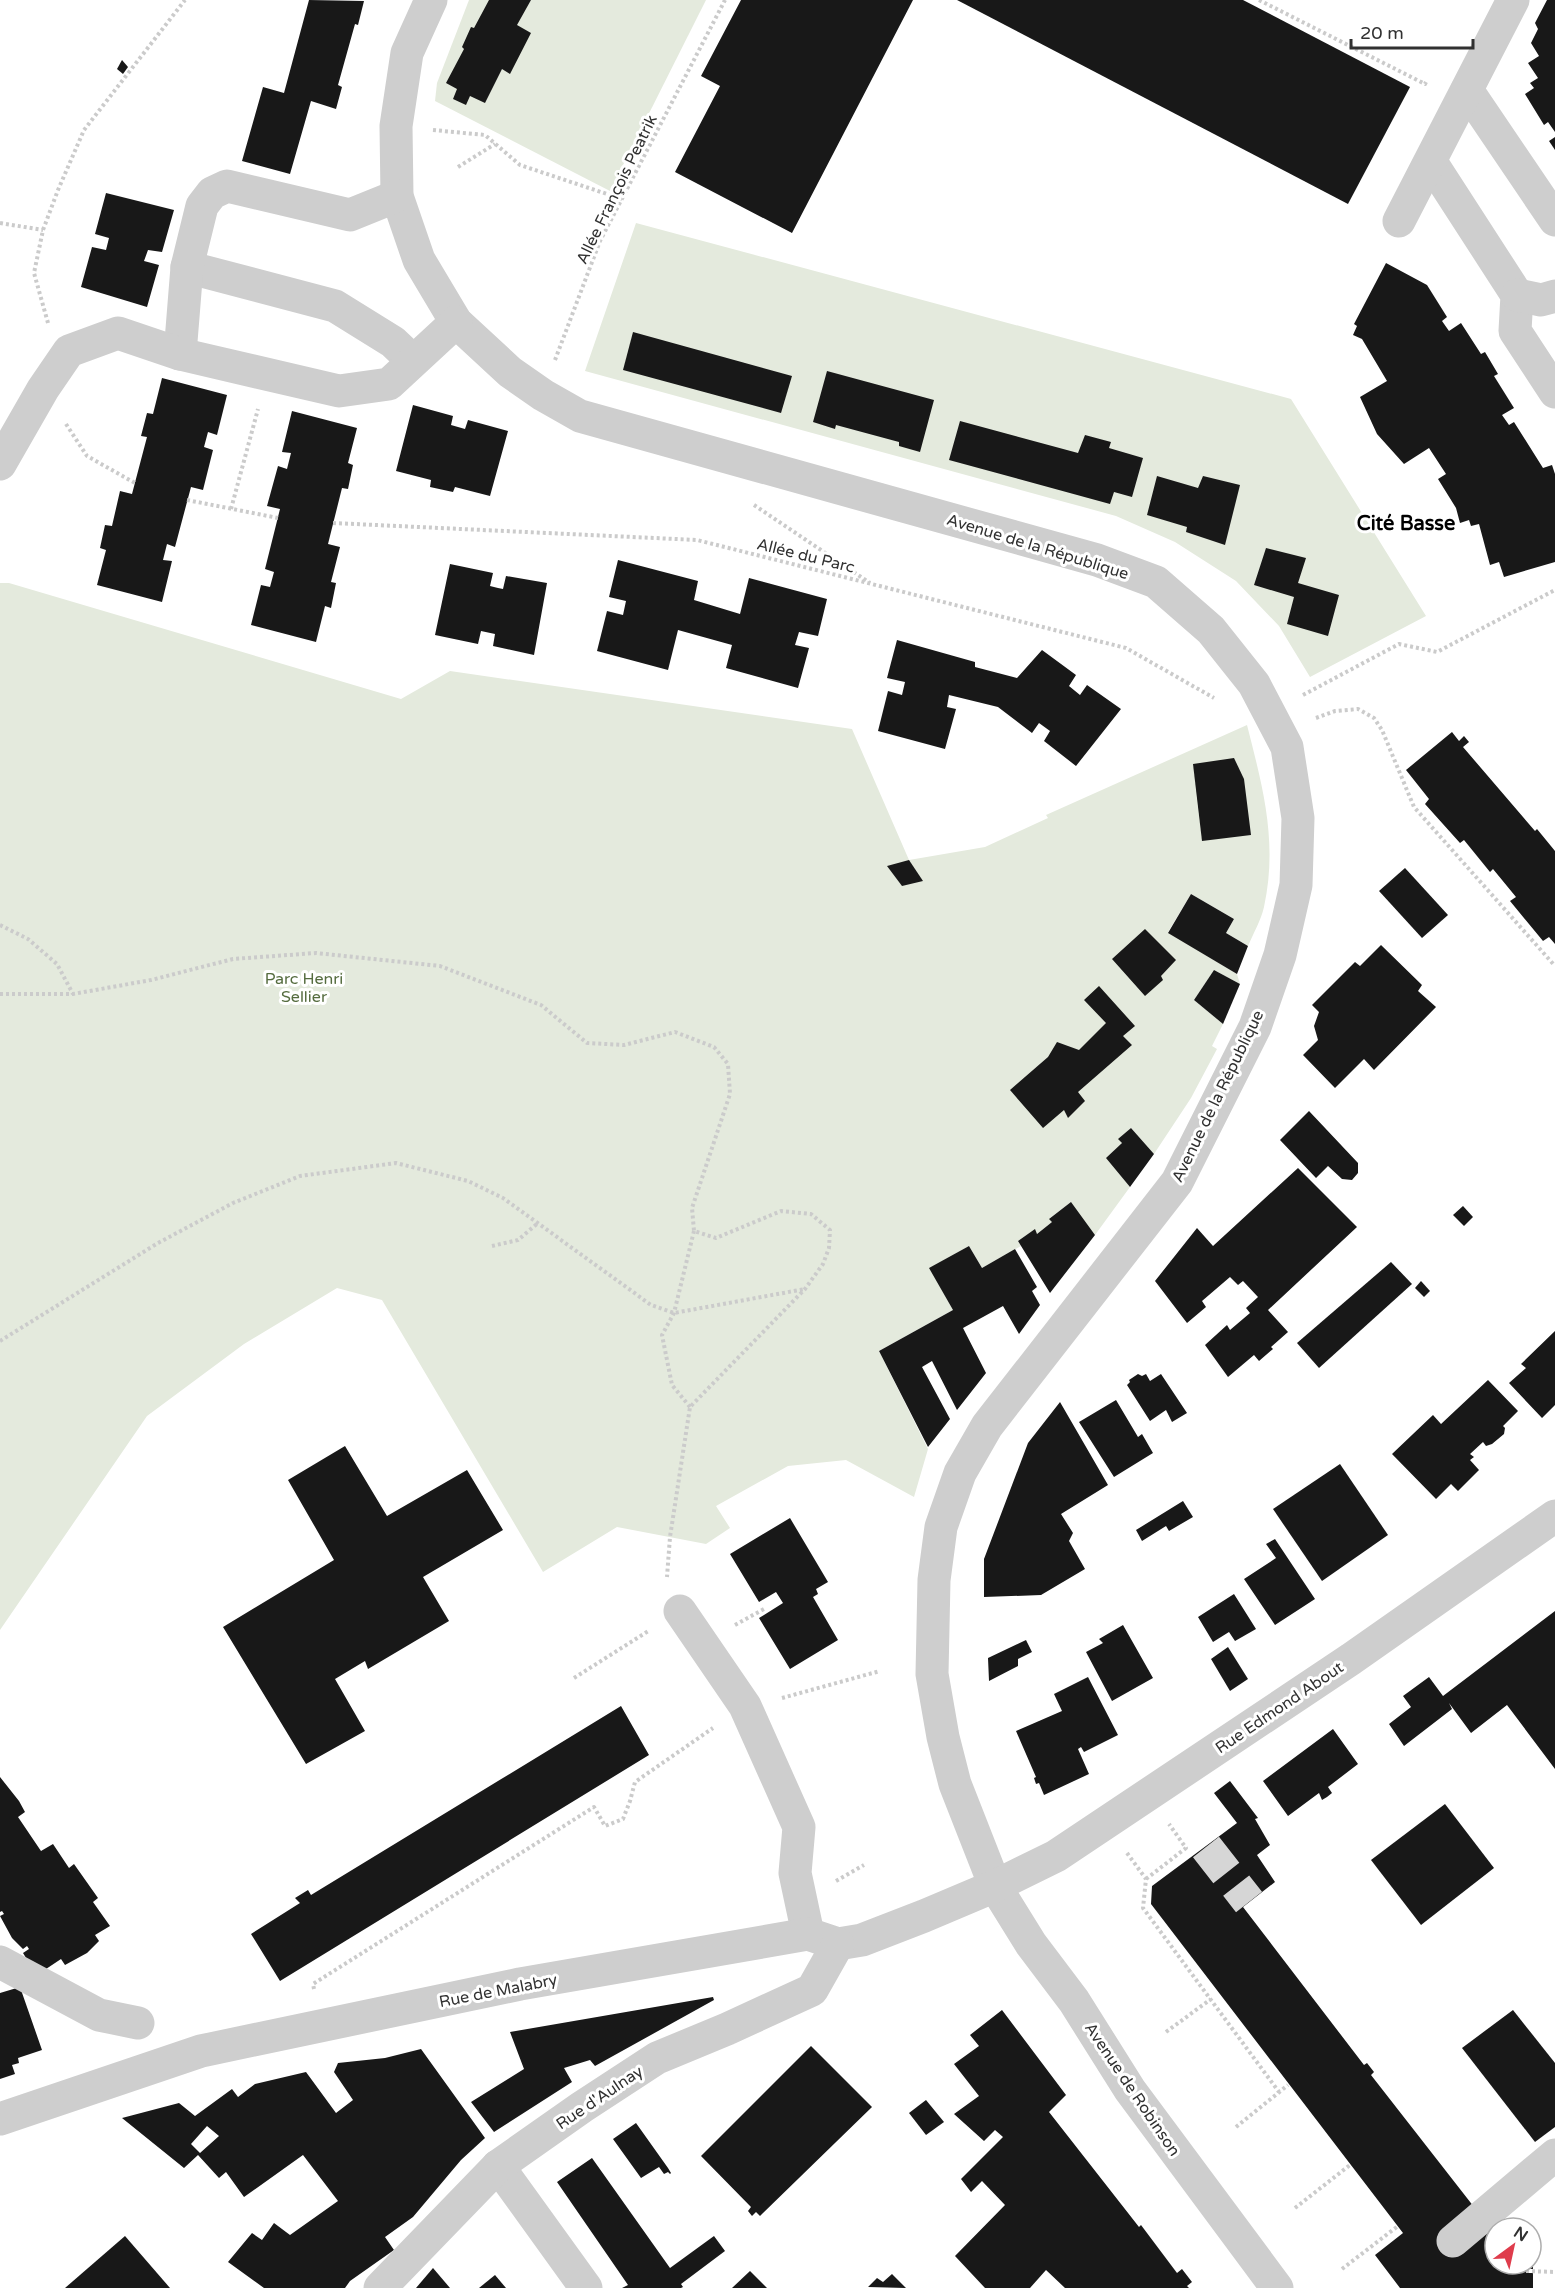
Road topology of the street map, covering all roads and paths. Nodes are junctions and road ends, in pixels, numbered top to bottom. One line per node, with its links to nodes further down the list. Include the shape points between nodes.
1 (184, 0): 17 (path, via 84,130)
2 (431, 0): 12 (street, Avenue de la République, via 407,53 396,126)
3 (724, 0): 13 (path, Allée François Peatrik)
4 (1259, 0): 6 (path, via 1425,84)
5 (1513, 0): 7 (street)
6 (1430, 75)
7 (1467, 90): 10 (street); 14 (street)
8 (427, 129): 9 (path, via 485,135)
9 (495, 144): 11 (path); 13 (path, via 520,165)
10 (1431, 162): 15 (street); 19 (street)
11 (458, 168)
12 (397, 196): 18 (street, via 350,214 227,186 212,193 201,206); 21 (street, Avenue de la République, via 419,260)
13 (622, 199): 27 (path, Allée François Peatrik, via 600,241)
14 (1555, 220)
15 (1400, 221)
16 (0, 223): 17 (path)
17 (42, 230): 22 (path, via 34,273 49,326)
18 (187, 267): 23 (street); 24 (street, via 335,306 393,342)
19 (1517, 295): 20 (street, via 1541,300); 26 (street, via 1515,331)
20 (1555, 296)
21 (456, 321): 24 (street); 27 (street, Avenue de la République, via 510,372)
22 (69, 351): 23 (street, via 118,333); 25 (street)
23 (180, 354): 24 (street, via 339,391 389,384)
24 (413, 361)
25 (43, 389): 29 (street); 30 (path, via 87,456)
26 (1555, 392)
27 (543, 395): 63 (street, Avenue de la République, via 580,416 1097,560 1156,582 1211,630 1254,684 1287,747 1298,818 1296,885 1281,955 1255,1027 1177,1182 987,1426 960,1473 941,1527 934,1580 932,1674 955,1784)
28 (259, 408): 33 (path)
29 (0, 464)
30 (135, 483)
31 (188, 500): 33 (path)
32 (753, 505): 36 (path)
33 (231, 509): 34 (path)
34 (278, 518)
35 (333, 523): 36 (path, Allée du Parc, via 697,540)
36 (872, 585): 39 (path, Allée du Parc, via 1126,648)
37 (1555, 590): 38 (path, via 1437,651 1399,644)
38 (1303, 695)
39 (1218, 700)
40 (1316, 718): 42 (path, via 1358,709 1374,717 1414,807)
41 (0, 925): 44 (path, via 28,939 57,964)
42 (1555, 966)
43 (0, 994): 44 (path)
44 (73, 994): 46 (path, via 233,959 316,953 440,966 541,1005 587,1043 624,1045 675,1032 714,1047 728,1064 730,1094 692,1208)
45 (538, 1222): 47 (path, via 518,1240); 49 (path, via 651,1305); 50 (path, via 503,1198 468,1181 396,1163 300,1176 233,1203 158,1243)
46 (694, 1231): 48 (path, via 716,1238 781,1211 811,1214 831,1230 823,1264); 49 (path)
47 (492, 1246)
48 (805, 1289): 49 (path); 51 (path)
49 (674, 1313): 51 (path, via 662,1335 672,1385)
50 (0, 1341)
51 (690, 1407): 53 (path, via 666,1590)
52 (1555, 1516): 63 (street, Rue Edmond About, via 1351,1659 1056,1856)
53 (680, 1611): 55 (path); 57 (street)
54 (880, 1671): 56 (path)
55 (574, 1678)
56 (807, 1692)
57 (745, 1707): 64 (street, via 799,1827 795,1873); 66 (path, via 635,1782 623,1819 605,1826 594,1807 313,1984)
58 (1166, 1820): 61 (path, via 1186,1848)
59 (1125, 1851): 61 (path)
60 (864, 1865): 62 (path)
61 (1146, 1879): 67 (path, via 1143,1908)
62 (828, 1885)
63 (995, 1886): 64 (street, Rue de Malabry, via 872,1936); 83 (street, Avenue de Robinson, via 1130,2090)
64 (823, 1939): 72 (street, Rue de Malabry, via 508,1987 201,2051); 76 (street, Rue d'Aulnay, via 812,1990 657,2058)
65 (0, 1962): 68 (street, via 99,2015)
66 (315, 1996)
67 (1211, 1999): 69 (path); 71 (path)
68 (138, 2023)
69 (1166, 2032)
70 (1288, 2085): 71 (path)
71 (1279, 2092): 73 (path)
72 (0, 2119)
73 (1236, 2127)
74 (1555, 2155): 79 (street)
75 (1350, 2165): 77 (path)
76 (498, 2166): 81 (street, Rue d'Aulnay); 82 (street)
77 (1295, 2208)
78 (1398, 2226): 80 (path)
79 (1453, 2241)
80 (1342, 2269)
81 (380, 2288)
82 (586, 2288)
83 (1277, 2288)

